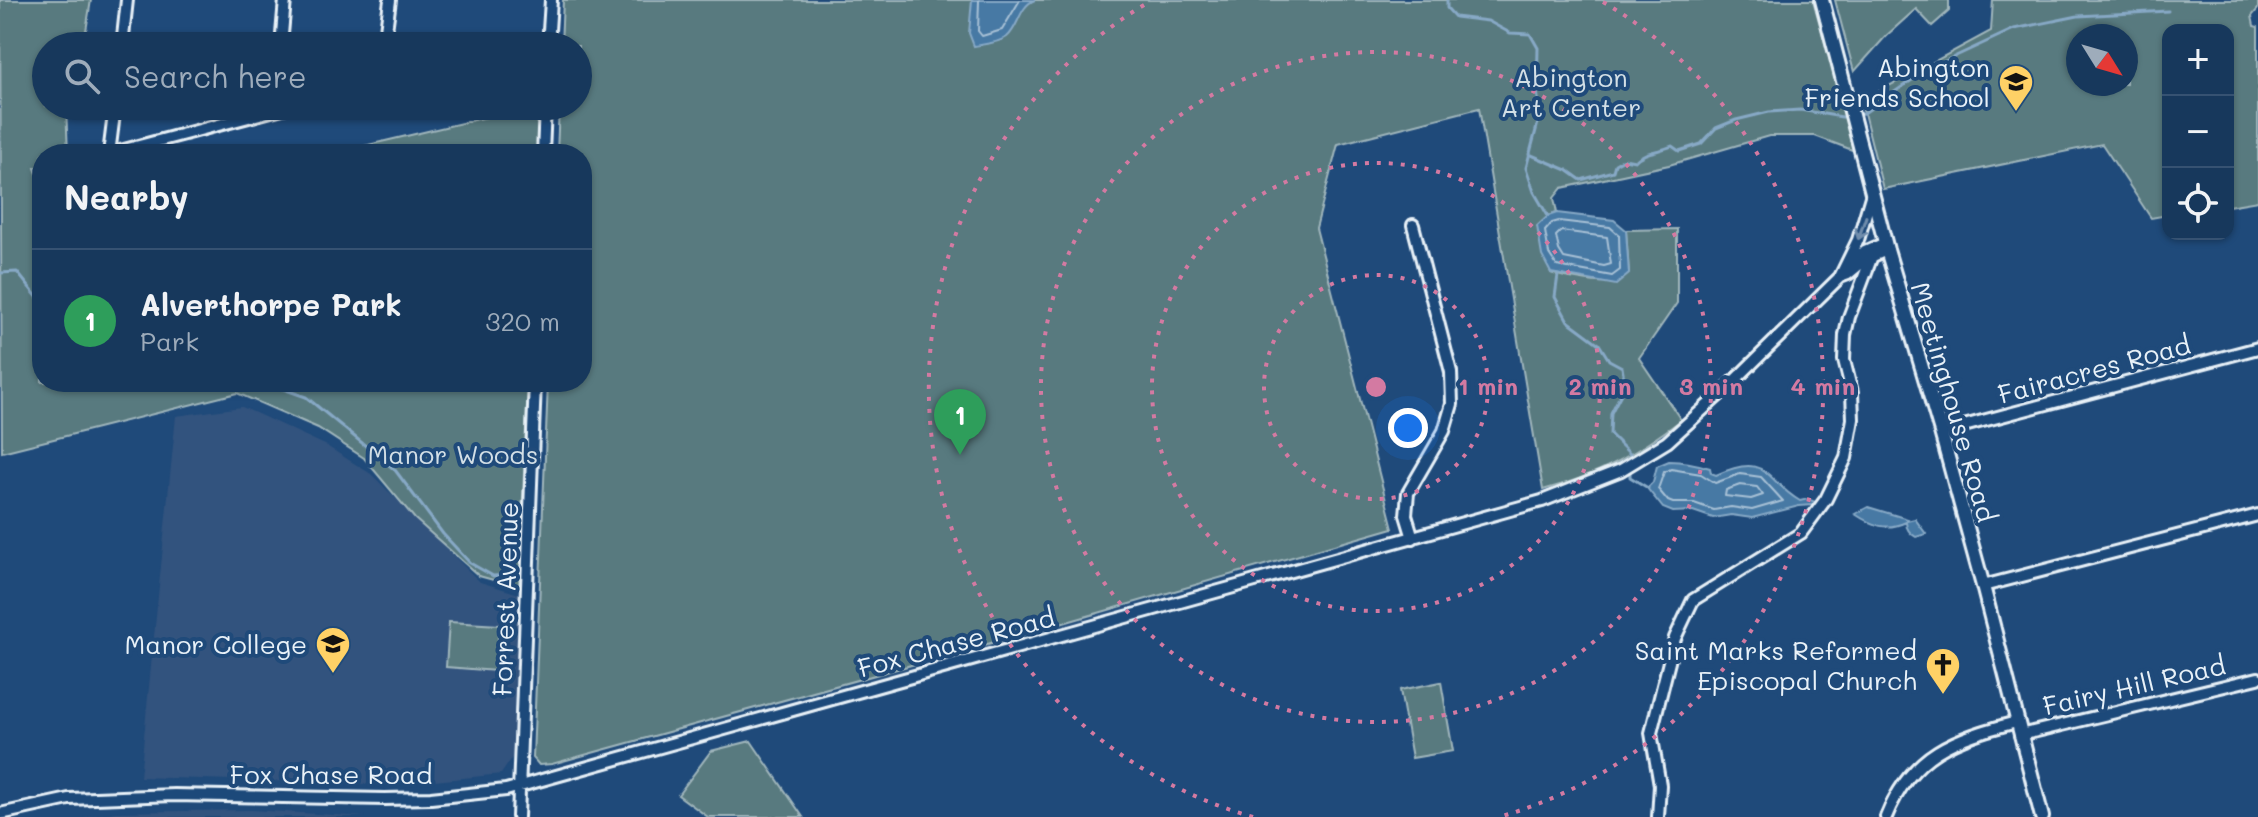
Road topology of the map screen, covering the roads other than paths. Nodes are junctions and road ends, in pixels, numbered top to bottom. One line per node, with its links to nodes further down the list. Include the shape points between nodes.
1 (127, 0): 6 (street)
2 (285, 0): 7 (street)
3 (390, 0): 8 (street)
4 (551, 0): 9 (street)
5 (1822, 0): 16 (street, Meetinghouse Road)
6 (124, 32)
7 (282, 32)
8 (386, 32)
9 (549, 32)
10 (113, 120): 13 (street)
11 (230, 120): 14 (street)
12 (544, 120): 15 (street)
13 (110, 144)
14 (145, 144)
15 (543, 144)
16 (1872, 191): 18 (street, Meetinghouse Road); 20 (street, Fox Chase Road, one-way to 20)
17 (1413, 225): 26 (street, via 1451,372 1452,404 1444,431 1408,493 1406,515)
18 (1886, 246): 19 (street, Fox Chase Road); 20 (street); 24 (street, Meetinghouse Road)
19 (1872, 256): 21 (street, Fox Chase Road); 33 (street, via 1845,335 1853,419 1846,458 1826,499 1801,533 1693,600 1675,638 1651,733 1660,785)
20 (1847, 264): 21 (street, Fox Chase Road)
21 (1840, 277): 26 (street, Fox Chase Road, via 1667,442 1621,470 1542,501)
22 (2258, 348): 24 (street, Fairacres Road)
23 (535, 392): 30 (street, Forrest Avenue)
24 (1941, 432): 27 (street, Meetinghouse Road)
25 (2258, 515): 27 (street)
26 (1413, 538): 30 (street, Fox Chase Road)
27 (1983, 586): 29 (street, Meetinghouse Road)
28 (2258, 678): 29 (street, Fairy Hill Road)
29 (2018, 728): 34 (street, Fairy Hill Road, via 1966,736 1931,754 1904,782); 35 (street, Meetinghouse Road)
30 (518, 785): 31 (street, Fox Chase Road, via 431,798 80,799); 32 (street, Forrest Avenue)
31 (0, 814)
32 (518, 817)
33 (1658, 817)
34 (1886, 817)
35 (2042, 817)

